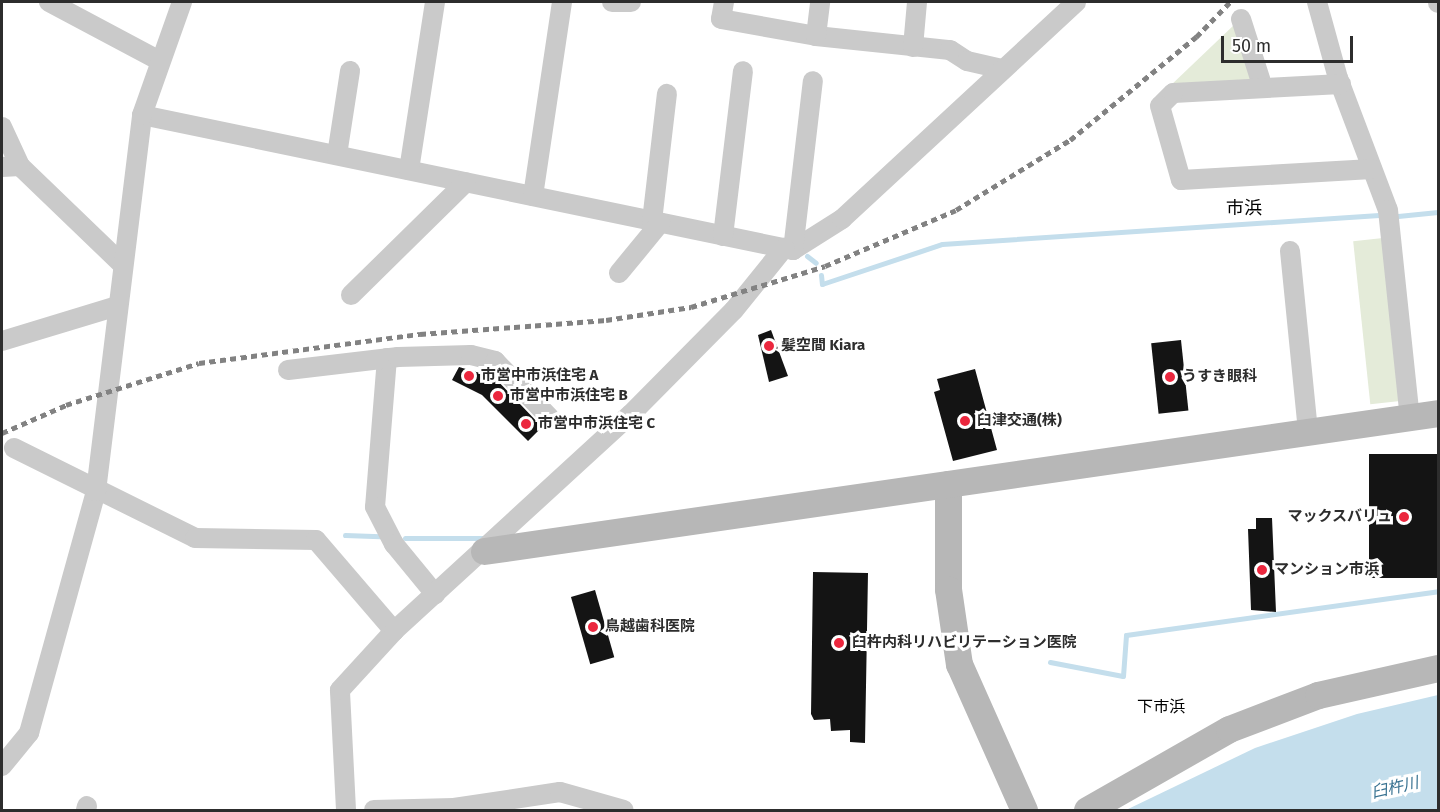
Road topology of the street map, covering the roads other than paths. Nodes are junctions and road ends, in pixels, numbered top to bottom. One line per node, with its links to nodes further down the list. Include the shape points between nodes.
1 (49, 2): 15 (street)
2 (182, 2): 15 (street)
3 (435, 2): 28 (street)
4 (562, 2): 30 (street)
5 (612, 2): 6 (street)
6 (631, 2)
7 (724, 2): 13 (street, via 722,19)
8 (820, 2): 13 (street)
9 (918, 2): 14 (street)
10 (1076, 2): 16 (street)
11 (1317, 2): 20 (street)
12 (1241, 19): 21 (street)
13 (816, 36): 14 (street)
14 (913, 47): 16 (street, via 950,50 967,61)
15 (158, 60): 23 (street)
16 (1003, 69): 33 (street, via 842,219)
17 (350, 71): 25 (street)
18 (743, 71): 32 (street)
19 (813, 81): 33 (street)
20 (1341, 84): 21 (street); 27 (street)
21 (1263, 88): 27 (street, via 1173,93 1160,106 1181,180)
22 (667, 94): 31 (street)
23 (142, 115): 25 (street); 35 (street)
24 (2, 128): 26 (street)
25 (337, 155): 28 (street)
26 (11, 166): 35 (street)
27 (1372, 169): 44 (street, via 1388,210)
28 (409, 170): 29 (street)
29 (466, 182): 30 (street); 37 (street)
30 (533, 196): 31 (street)
31 (656, 222): 32 (street); 36 (street)
32 (723, 236): 33 (street)
33 (788, 249): 49 (street, via 631,414)
34 (1290, 251): 45 (street)
35 (122, 264): 38 (street)
36 (619, 273)
37 (351, 295)
38 (117, 306): 39 (street); 48 (street)
39 (2, 341)
40 (387, 358): 41 (street); 43 (street, via 471,355 495,361); 50 (street, via 375,507 394,544)
41 (288, 370)
42 (1438, 414): 44 (street)
43 (549, 417)
44 (1410, 418): 45 (street)
45 (1308, 432): 47 (street)
46 (14, 448): 48 (street)
47 (948, 484): 49 (street); 57 (street, via 948,589 959,664)
48 (96, 491): 51 (street, via 195,538 316,540); 53 (street, via 28,733)
49 (484, 551): 50 (street)
50 (435, 594): 51 (street)
51 (394, 631): 54 (street, via 340,690)
52 (1438, 668): 58 (street, via 1318,695 1229,729)
53 (2, 766)
54 (346, 810)
55 (374, 810): 56 (street, via 454,808 560,792)
56 (624, 810)
57 (1024, 810)
58 (1087, 810)

